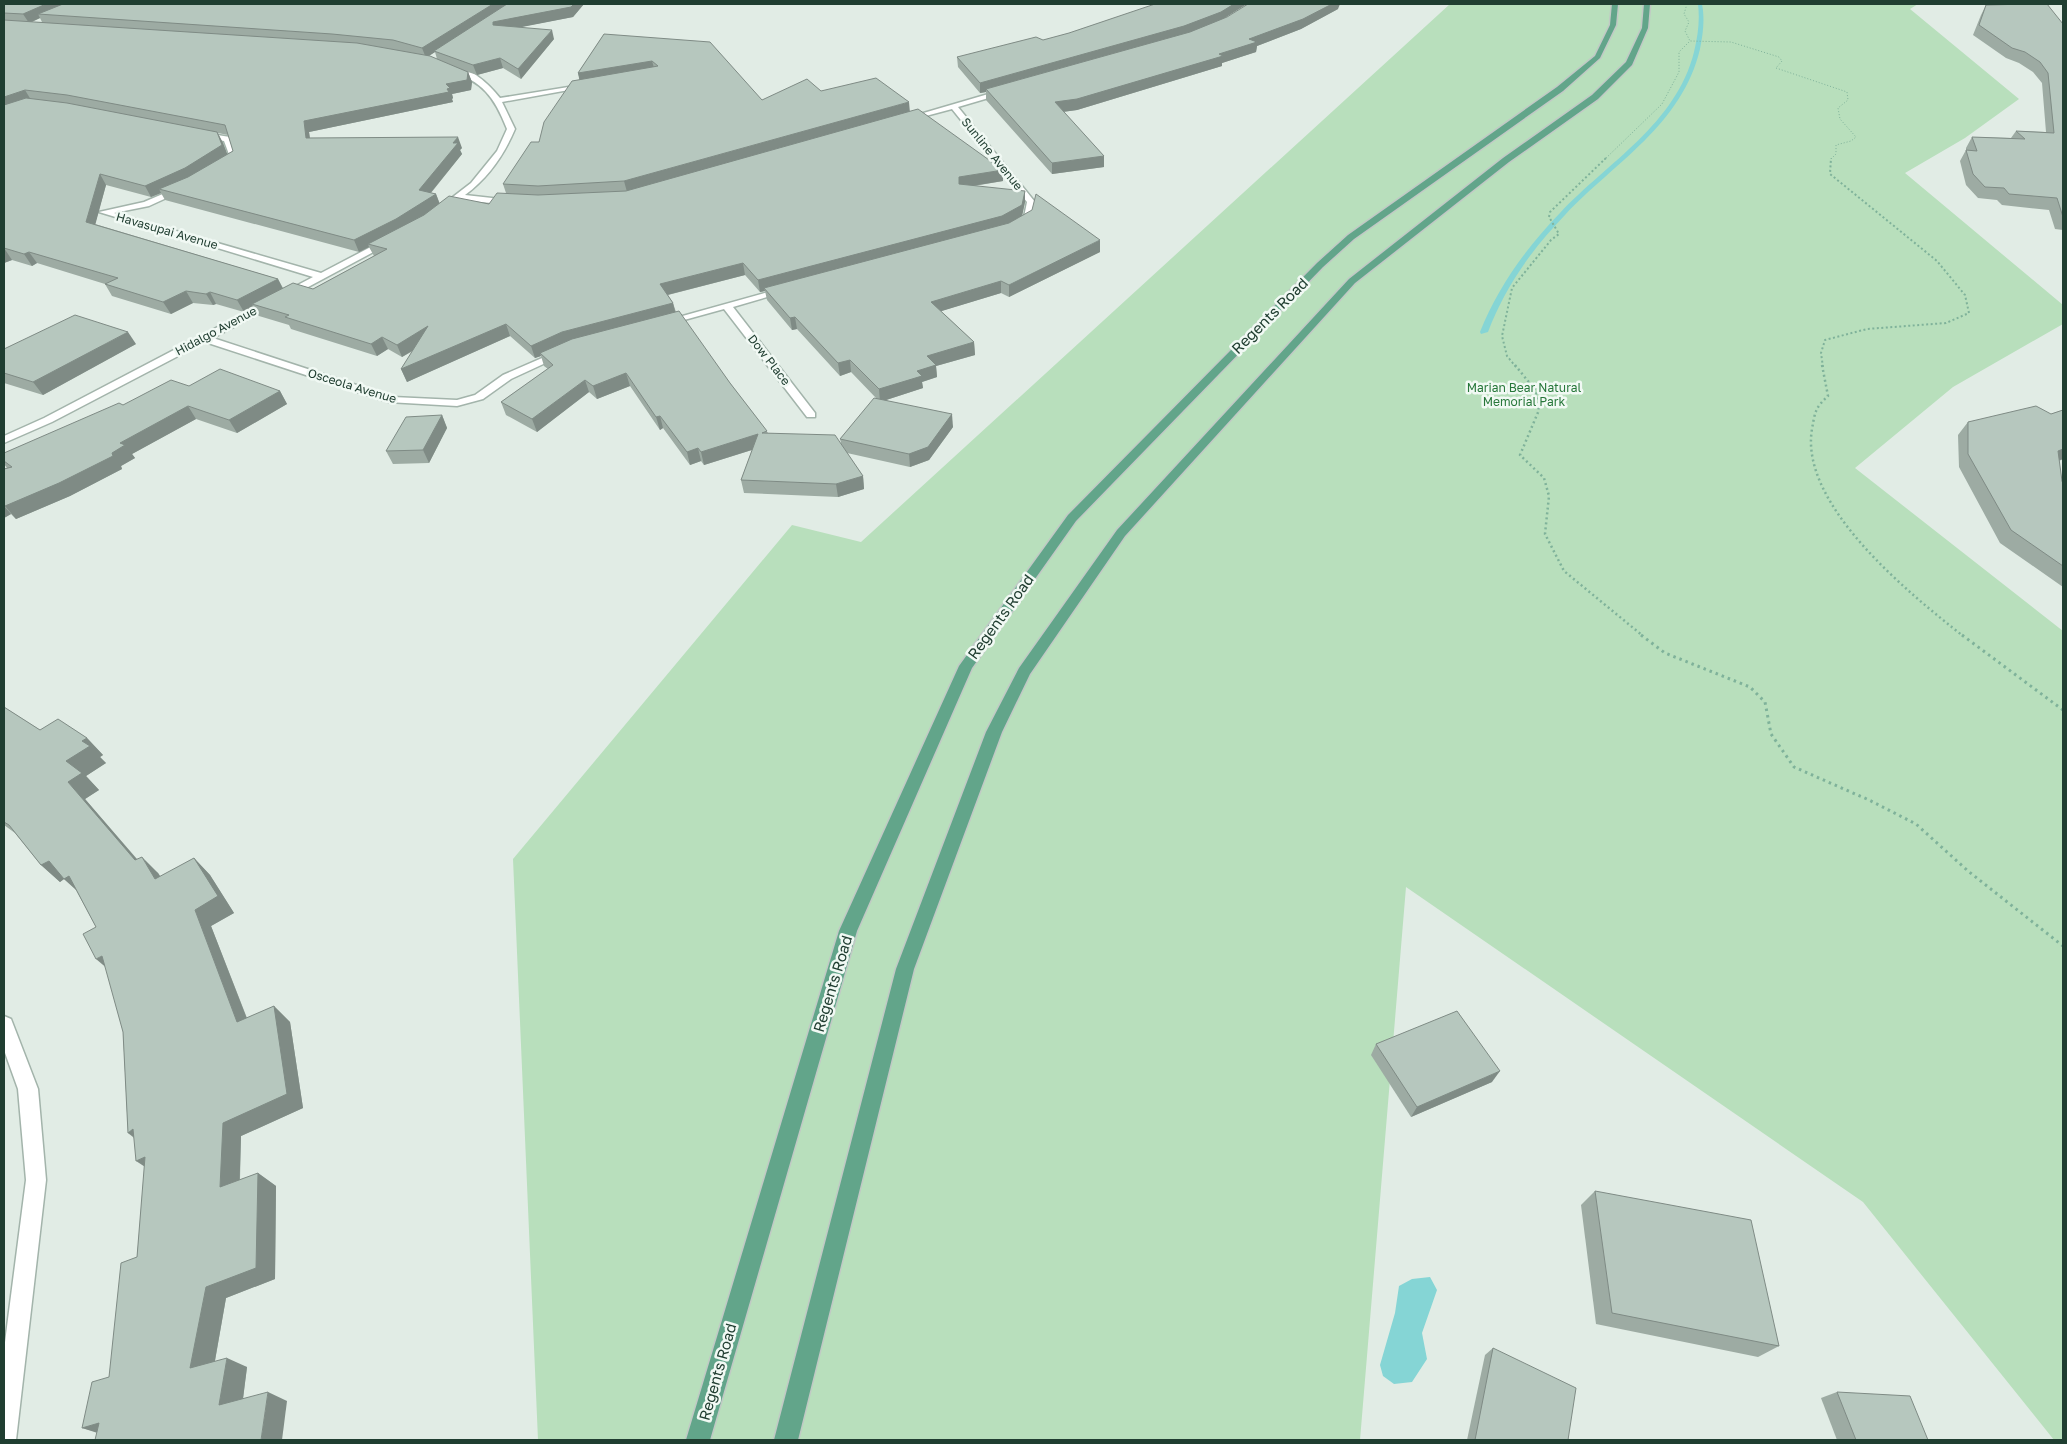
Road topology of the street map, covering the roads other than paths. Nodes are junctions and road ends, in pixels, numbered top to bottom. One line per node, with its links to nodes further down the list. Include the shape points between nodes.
1 (1615, 4): 27 (main road, Regents Road, via 1613,25 1598,57 1560,89 1351,237 1169,416 1072,518 966,666 848,931)
2 (1647, 4): 28 (main road, via 1645,28 1629,63 1595,97 1506,160 1352,281 1121,534 1024,672 994,732 905,969)
3 (438, 64): 6 (street, via 489,87)
4 (597, 84): 6 (street)
5 (1010, 90): 7 (street)
6 (500, 100): 12 (street, via 511,128 501,152 474,185)
7 (954, 106): 8 (street); 15 (street, Sunline Avenue, via 1031,202 1028,218)
8 (896, 122)
9 (189, 131): 10 (street, via 227,139 234,158)
10 (218, 168)
11 (187, 187): 17 (street, Havasupai Avenue, via 146,204 102,212)
12 (457, 197): 13 (street); 14 (street)
13 (519, 203)
14 (431, 218)
15 (1006, 231)
16 (399, 236): 17 (street, Hidalgo Avenue)
17 (320, 276): 21 (street, Hidalgo Avenue)
18 (794, 288): 19 (street)
19 (727, 306): 20 (street); 23 (street, Dow Place)
20 (654, 326)
21 (203, 338): 22 (street, Osceola Avenue, via 392,400 457,403 479,397 507,377); 24 (street, Hidalgo Avenue)
22 (571, 348)
23 (811, 415)
24 (4, 440)
25 (4, 1025): 26 (street, via 28,1090 36,1180)
26 (4, 1440)
27 (698, 1440)
28 (786, 1440)

